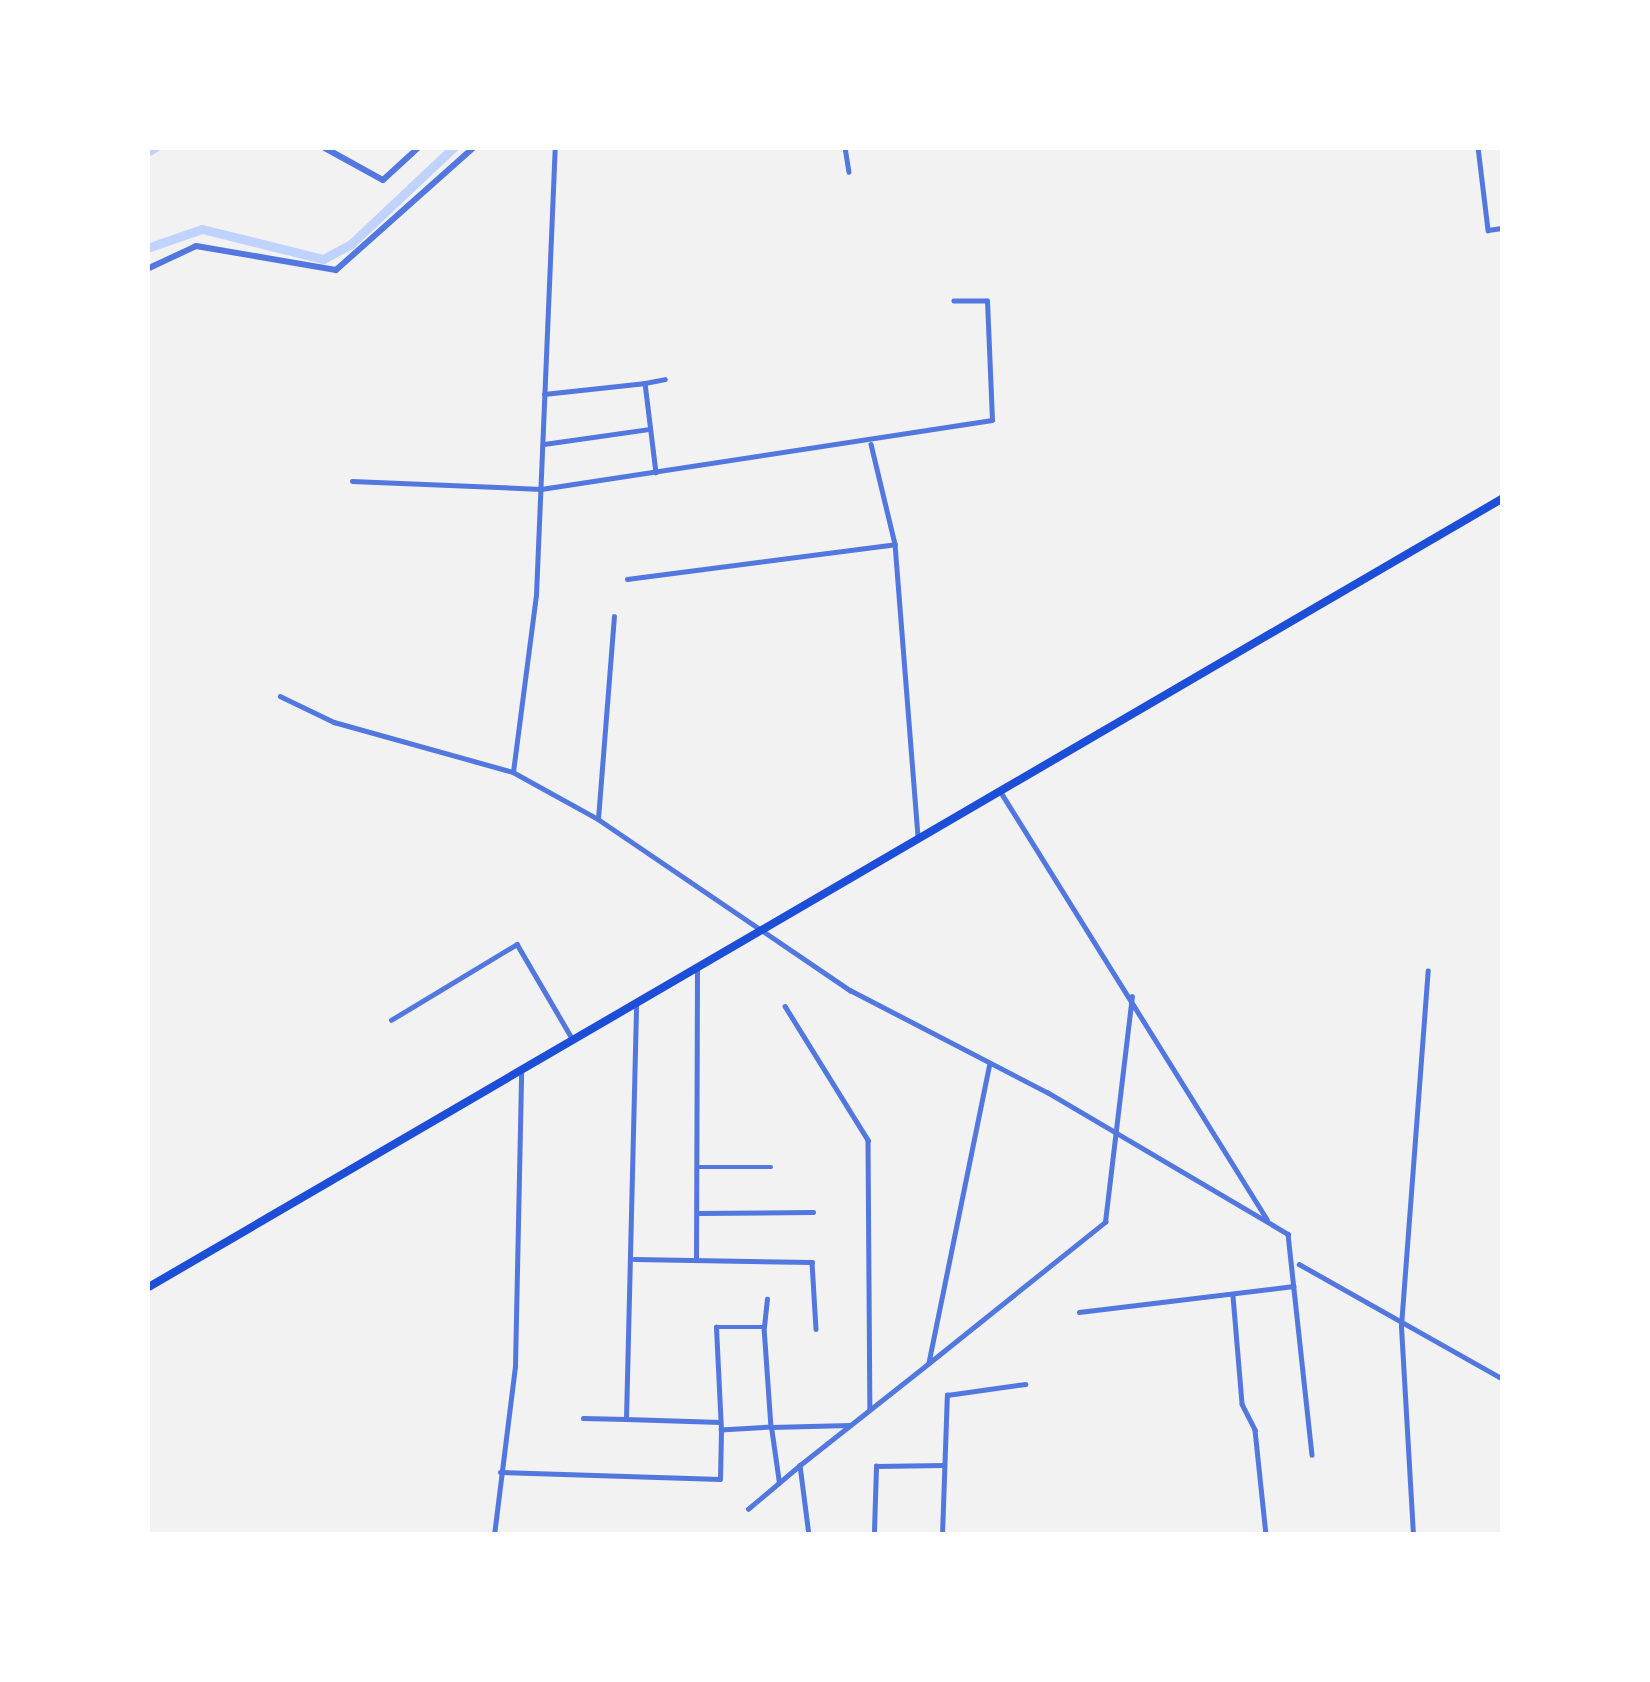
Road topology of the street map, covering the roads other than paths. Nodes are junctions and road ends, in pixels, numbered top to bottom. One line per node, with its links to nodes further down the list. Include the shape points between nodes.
1 (323, 147): 2 (street, via 373,178 394,174)
2 (419, 147)
3 (474, 147): 9 (street, via 336,270 196,246)
4 (555, 147): 13 (street)
5 (845, 147): 7 (street)
6 (1478, 147): 8 (street, via 1488,230)
7 (850, 172)
8 (1503, 228)
9 (147, 269)
10 (954, 301): 16 (street, via 987,301 992,420)
11 (665, 379): 12 (street)
12 (645, 382): 13 (street); 14 (street)
13 (544, 394): 15 (street)
14 (650, 429): 15 (street); 17 (street)
15 (544, 444): 19 (street)
16 (871, 444): 17 (street); 21 (street)
17 (656, 472): 19 (street)
18 (352, 481): 19 (street)
19 (541, 489): 25 (street)
20 (1503, 498): 26 (main road)
21 (895, 544): 22 (street); 28 (street)
22 (626, 579)
23 (614, 617): 27 (street)
24 (280, 696): 25 (street, via 334,722)
25 (513, 772): 27 (street)
26 (1001, 794): 28 (main road); 32 (street)
27 (598, 819): 29 (street)
28 (919, 842): 29 (main road)
29 (760, 934): 30 (main road); 37 (street)
30 (697, 971): 34 (main road); 40 (street)
31 (1428, 971): 53 (street)
32 (1132, 997): 39 (street); 44 (street)
33 (785, 1006): 59 (street, via 868,1140)
34 (636, 1007): 36 (main road); 45 (street)
35 (391, 1020): 36 (street, via 517,944)
36 (574, 1043): 38 (main road)
37 (990, 1063): 39 (street); 56 (street)
38 (521, 1074): 49 (main road); 68 (street, via 514,1366)
39 (1115, 1133): 44 (street); 56 (street, via 1105,1222)
40 (698, 1167): 41 (street); 43 (street)
41 (771, 1167)
42 (812, 1212): 43 (street)
43 (698, 1213): 46 (street)
44 (1270, 1224): 47 (street, via 1288,1234)
45 (634, 1259): 46 (street); 61 (street)
46 (696, 1260): 55 (street, via 812,1262)
47 (1296, 1263): 48 (street); 53 (street)
48 (1293, 1286): 50 (street); 65 (street)
49 (147, 1288)
50 (1233, 1296): 52 (street); 75 (street)
51 (767, 1299): 54 (street)
52 (1079, 1312)
53 (1401, 1322): 57 (street); 76 (street)
54 (764, 1327): 63 (street, via 716,1327); 64 (street)
55 (816, 1329)
56 (929, 1363): 59 (street)
57 (1503, 1379)
58 (1025, 1384): 67 (street, via 947,1395)
59 (870, 1409): 62 (street)
60 (583, 1418): 61 (street)
61 (626, 1419): 63 (street)
62 (850, 1425): 64 (street); 66 (street)
63 (720, 1426): 64 (street); 68 (street, via 720,1479)
64 (771, 1427): 69 (street)
65 (1312, 1455)
66 (800, 1465): 69 (street); 73 (street)
67 (944, 1465): 71 (street, via 876,1466); 74 (street)
68 (498, 1472): 72 (street)
69 (778, 1483): 70 (street)
70 (748, 1509)
71 (874, 1531)
72 (494, 1535)
73 (809, 1535)
74 (942, 1535)
75 (1266, 1535)
76 (1413, 1535)

